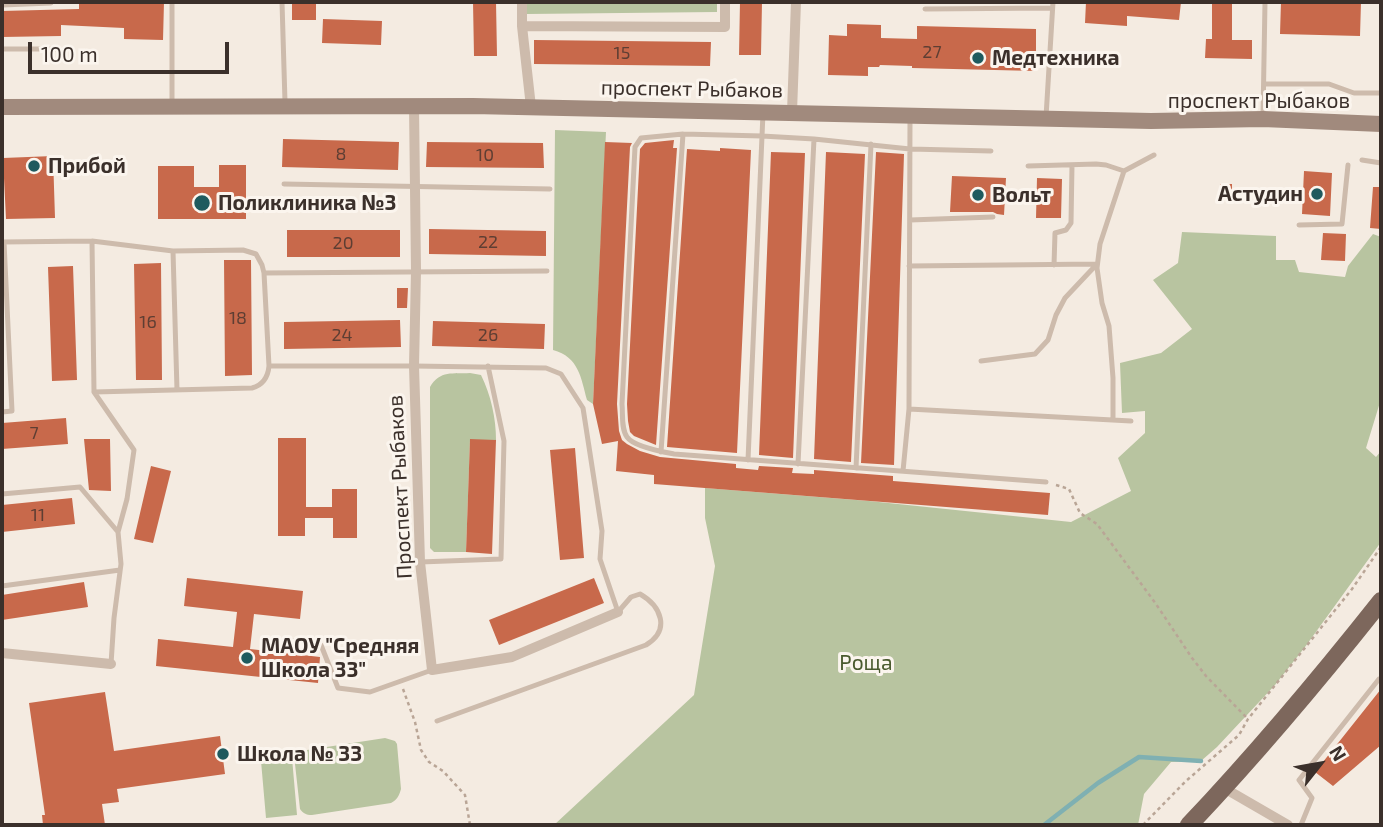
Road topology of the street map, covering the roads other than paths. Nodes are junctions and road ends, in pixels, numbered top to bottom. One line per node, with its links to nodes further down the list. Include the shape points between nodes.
1 (172, 2): 21 (lane)
2 (282, 2): 17 (lane)
3 (522, 2): 12 (street)
4 (725, 2): 12 (street, via 725,27)
5 (796, 2): 22 (street)
6 (1265, 2): 15 (lane)
7 (51, 3): 8 (lane)
8 (2, 5)
9 (962, 5): 10 (lane); 11 (lane)
10 (1053, 5): 25 (lane)
11 (925, 9)
12 (522, 26): 20 (street)
13 (2, 49): 14 (lane)
14 (59, 49)
15 (1264, 83): 16 (lane, via 1329,84 1354,93); 26 (lane)
16 (1381, 93)
17 (285, 106): 18 (main road, проспект Рыбаков); 21 (main road, проспект Рыбаков)
18 (414, 106): 20 (main road, проспект Рыбаков); 42 (street, Проспект Рыбаков)
19 (2, 107): 21 (main road, проспект Рыбаков)
20 (531, 107): 23 (main road, проспект Рыбаков)
21 (172, 108)
22 (792, 112): 23 (main road, проспект Рыбаков); 24 (main road, проспект Рыбаков)
23 (763, 113): 29 (lane)
24 (910, 116): 25 (main road, проспект Рыбаков); 32 (lane)
25 (1046, 118): 26 (main road, проспект Рыбаков)
26 (1263, 119): 27 (main road, проспект Рыбаков)
27 (1381, 124)
28 (683, 134): 29 (lane); 66 (lane); 66 (lane, via 643,137 635,147 623,424 632,442)
29 (762, 136): 30 (lane); 67 (lane)
30 (814, 139): 31 (lane); 68 (lane)
31 (871, 144): 32 (lane); 69 (lane)
32 (910, 149): 33 (lane); 45 (lane)
33 (992, 151)
34 (1154, 155): 40 (lane)
35 (1362, 160): 36 (lane)
36 (1381, 163)
37 (1072, 165): 39 (lane); 40 (lane, via 1107,165); 51 (lane, via 1071,223 1055,233)
38 (1348, 165): 46 (lane, via 1342,224)
39 (1028, 166)
40 (1124, 171): 50 (lane)
41 (284, 184): 42 (lane)
42 (415, 187): 43 (lane); 53 (street, Проспект Рыбаков)
43 (550, 189)
44 (993, 217): 45 (lane)
45 (910, 220): 52 (lane)
46 (1299, 225)
47 (3, 242): 48 (lane); 63 (lane, via 12,411)
48 (92, 242): 49 (lane); 61 (lane)
49 (173, 251): 55 (lane, via 243,250 256,254); 60 (lane)
50 (1097, 264): 51 (lane); 56 (lane, via 1065,298 1048,340 1035,354); 64 (lane, via 1109,326)
51 (1054, 265): 52 (lane)
52 (909, 266): 62 (lane)
53 (416, 271): 54 (lane); 55 (lane); 58 (street, Проспект Рыбаков)
54 (547, 271)
55 (264, 273): 57 (lane)
56 (981, 361)
57 (269, 366): 58 (lane); 60 (lane, via 263,382 252,388)
58 (414, 366): 59 (lane); 74 (street, Проспект Рыбаков)
59 (488, 366): 74 (lane, via 505,441 501,559); 78 (lane, via 553,370 561,374 583,408 602,530 600,559)
60 (177, 390): 61 (lane)
61 (94, 392): 73 (lane, via 134,450)
62 (909, 409): 64 (lane); 70 (lane)
63 (2, 412)
64 (1113, 420): 65 (lane)
65 (1131, 421)
66 (662, 452): 67 (lane)
67 (748, 460): 68 (lane)
68 (798, 464): 69 (lane)
69 (856, 468): 70 (lane)
70 (903, 471): 71 (lane)
71 (1046, 482)
72 (2, 494): 73 (lane, via 80,487)
73 (118, 532): 75 (lane)
74 (420, 562): 82 (street, Проспект Рыбаков)
75 (120, 570): 76 (lane); 81 (lane)
76 (2, 586)
77 (1381, 601): 85 (main road)
78 (618, 612): 82 (street, via 512,657); 84 (lane, via 640,594 660,615 660,630 646,645)
79 (288, 640): 82 (lane, via 321,645 338,688 370,692)
80 (2, 653): 81 (street)
81 (111, 664)
82 (432, 670)
83 (1381, 680): 88 (lane, via 1299,780 1312,798)
84 (437, 721)
85 (1224, 788): 86 (main road); 87 (street)
86 (1189, 825)
87 (1288, 825)
88 (1301, 825)

